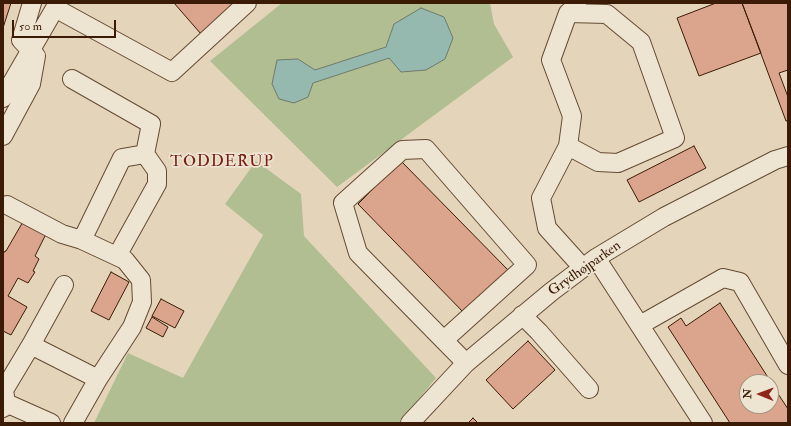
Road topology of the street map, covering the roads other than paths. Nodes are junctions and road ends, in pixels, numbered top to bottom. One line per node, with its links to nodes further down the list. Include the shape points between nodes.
1 (32, 3): 5 (street, via 21,40)
2 (247, 3): 3 (street, via 172,72)
3 (57, 5): 5 (street)
4 (574, 8): 9 (street, via 551,60 572,116); 9 (street, via 607,14 641,42 675,138 618,163 598,162)
5 (31, 50): 7 (street); 8 (street, via 36,56 31,84)
6 (72, 79): 10 (street, via 151,124)
7 (3, 98)
8 (3, 136)
9 (568, 146): 15 (street, via 541,198 547,228)
10 (145, 154): 13 (street, via 122,158); 14 (street, via 157,171 157,184)
11 (788, 156): 15 (street, Grydhøjparken, via 775,160 664,217)
12 (4, 207): 13 (street, via 62,234)
13 (82, 240): 14 (street)
14 (117, 256): 23 (street, via 125,260 141,280 142,302 132,327)
15 (590, 263): 17 (street, Grydhøjparken); 18 (street)
16 (64, 285): 20 (street)
17 (522, 315): 21 (street, Grydhøjparken); 24 (street)
18 (640, 325): 22 (street, via 723,278 740,282); 29 (street)
19 (444, 340): 19 (street, via 358,253 343,203 402,150 426,149 526,265); 21 (street)
20 (30, 346): 23 (street); 25 (street, via 4,390)
21 (466, 363): 28 (street, Grydhøjparken)
22 (788, 365)
23 (98, 379): 27 (street)
24 (588, 388)
25 (4, 406): 26 (street)
26 (51, 423)
27 (73, 423)
28 (410, 423)
29 (703, 423)

